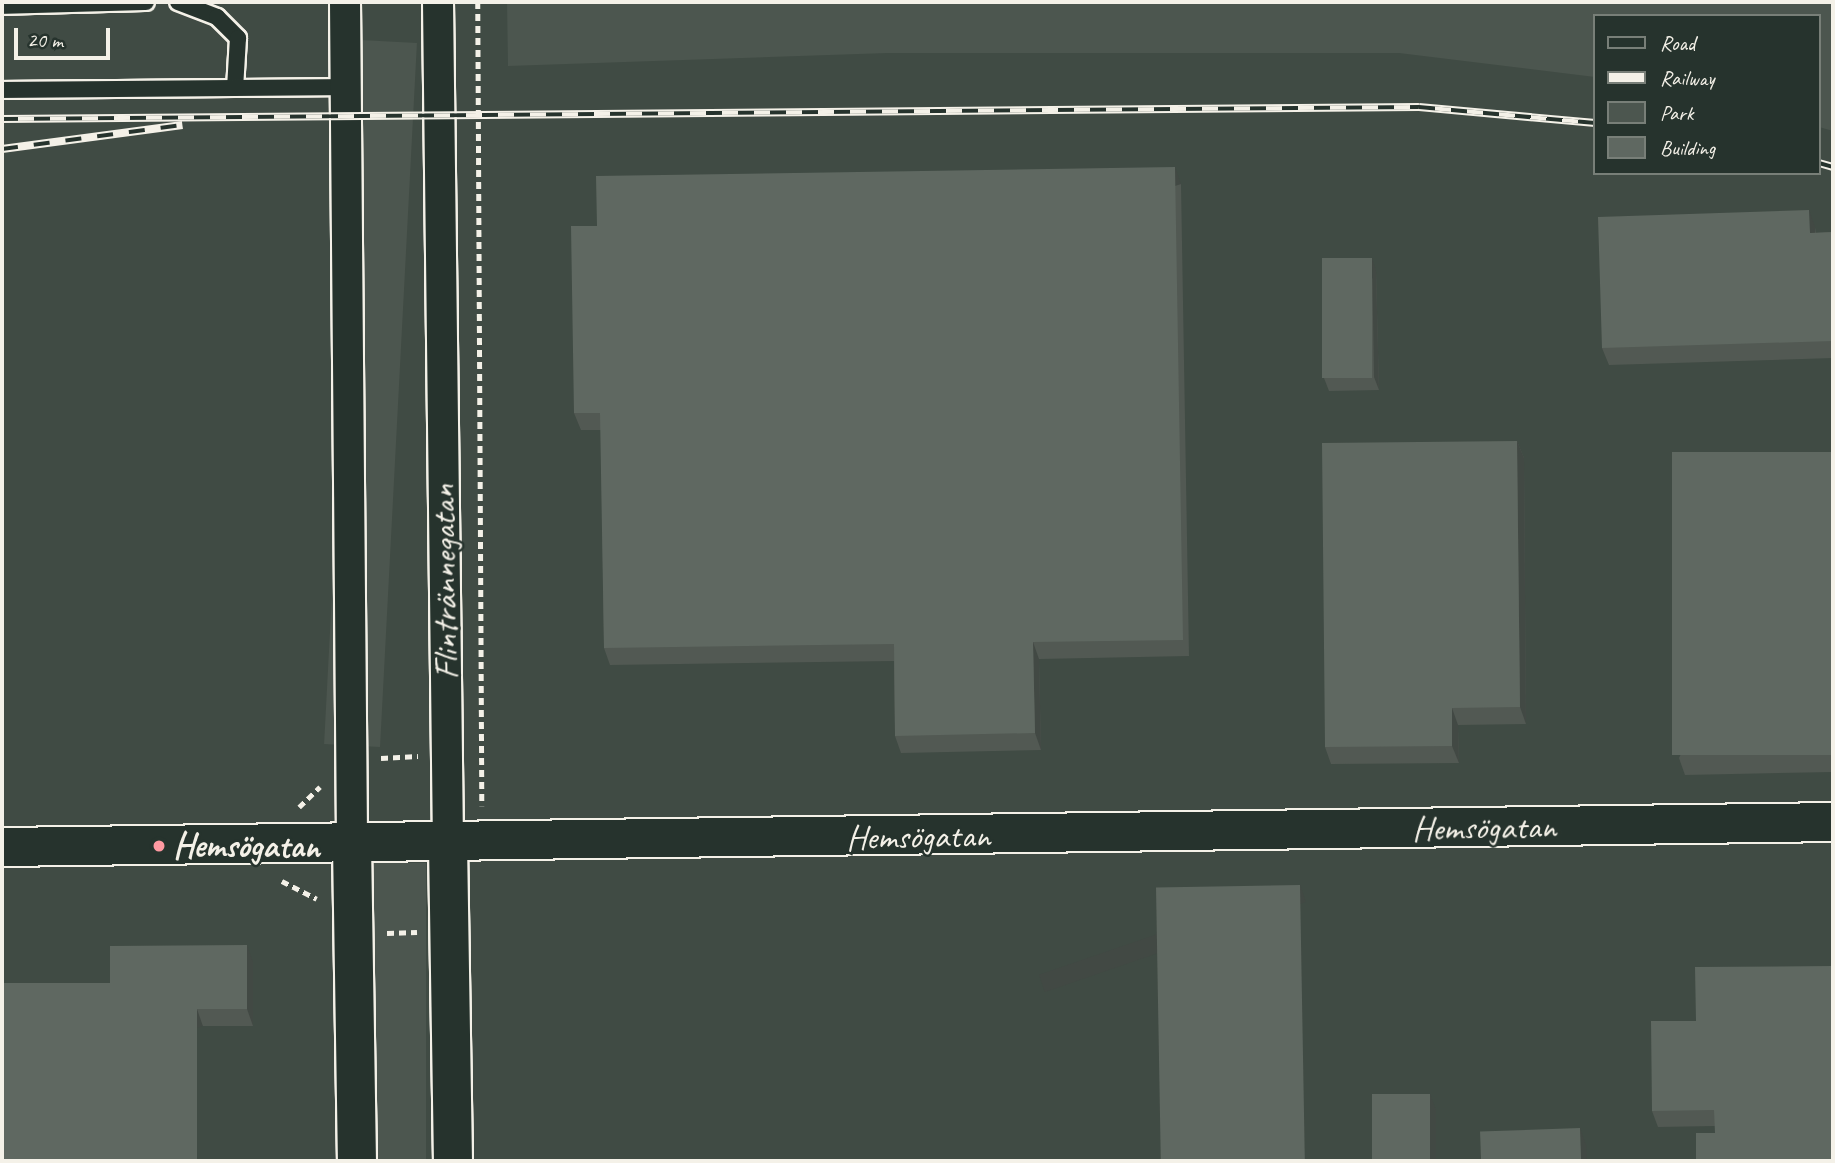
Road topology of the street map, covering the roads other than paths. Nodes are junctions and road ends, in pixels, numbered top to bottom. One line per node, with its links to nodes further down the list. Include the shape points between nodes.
1 (146, 2): 5 (lane)
2 (177, 2): 7 (lane, via 217,17 238,38)
3 (345, 2): 6 (street)
4 (438, 2): 10 (street, Flintrännegatan, via 447,755)
5 (2, 6)
6 (345, 87): 7 (lane); 11 (street)
7 (235, 88): 8 (lane)
8 (2, 90)
9 (1833, 822): 10 (street, Hemsögatan)
10 (465, 844): 11 (street, Hemsögatan); 14 (street, Flintrännegatan, via 449,932)
11 (352, 845): 12 (street, Hemsögatan); 13 (street)
12 (2, 847)
13 (357, 1161)
14 (453, 1161)

